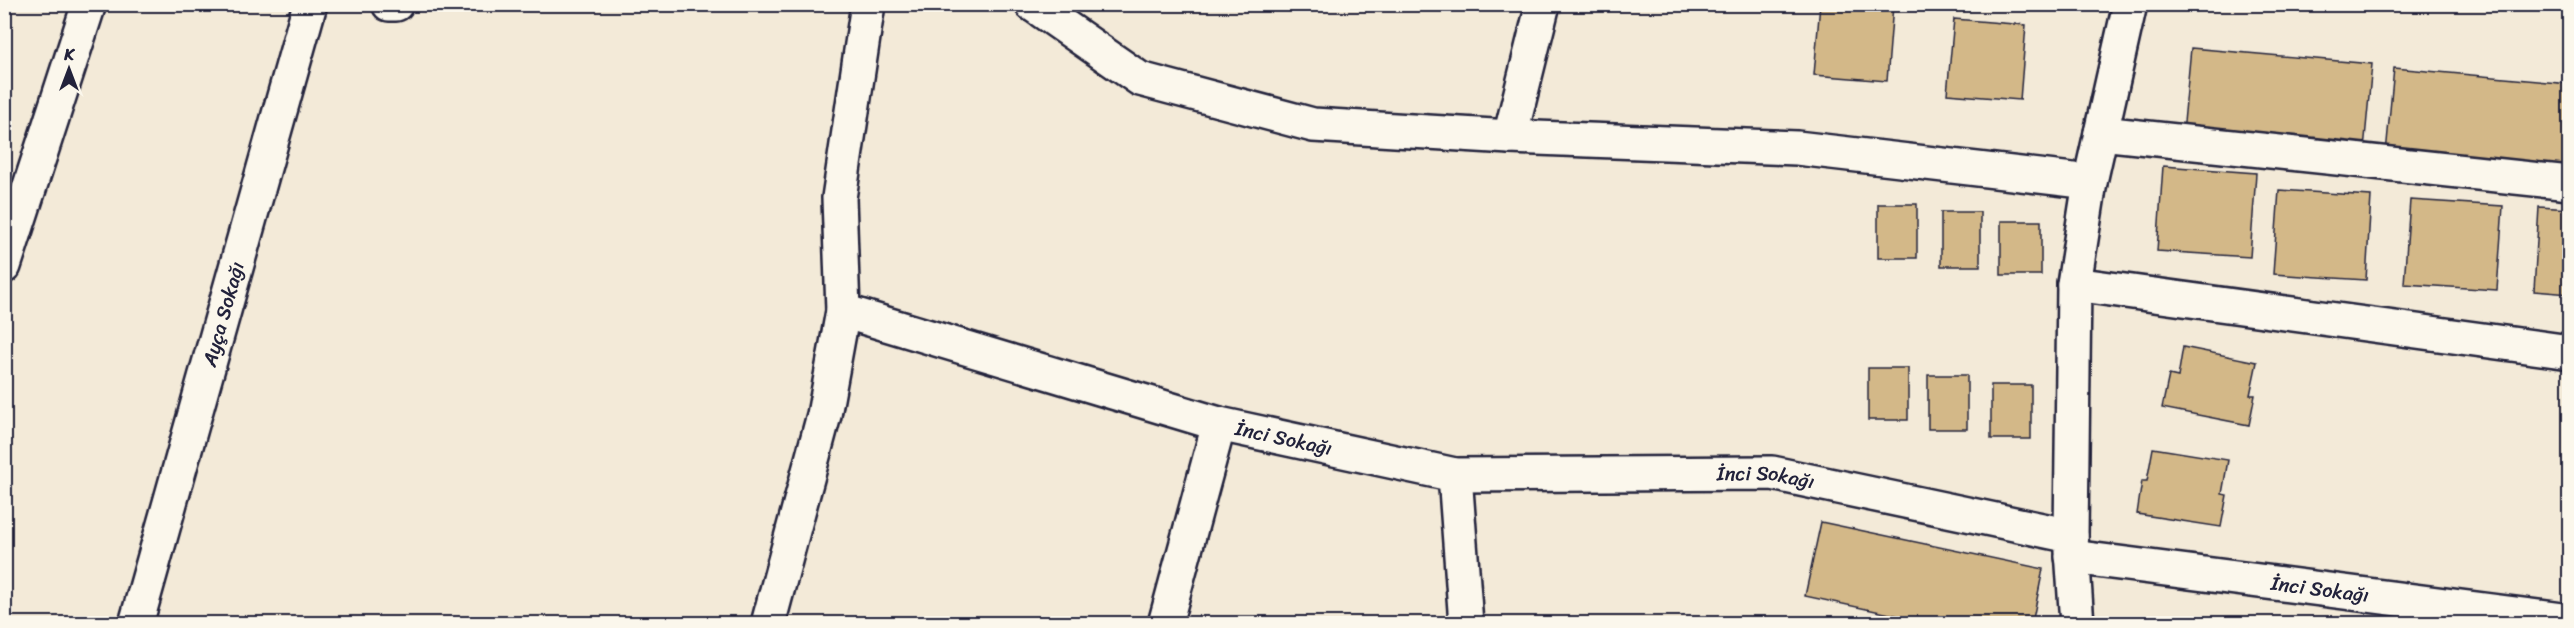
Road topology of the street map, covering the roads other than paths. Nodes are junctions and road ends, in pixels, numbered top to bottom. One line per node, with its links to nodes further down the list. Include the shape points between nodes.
1 (89, 4): 13 (street)
2 (310, 4): 21 (street, Ayça Sokağı)
3 (389, 4): 4 (street)
4 (396, 4)
5 (868, 4): 15 (street, via 839,198)
6 (1032, 4): 10 (street, via 1140,80 1313,125)
7 (1543, 4): 10 (street)
8 (2130, 4): 9 (street)
9 (2101, 134): 11 (street); 12 (street)
10 (1510, 137): 11 (street, via 1797,148)
11 (2090, 182): 14 (street)
12 (2570, 183)
13 (4, 266)
14 (2074, 284): 16 (street); 19 (street)
15 (843, 311): 17 (street, İnci Sokağı); 22 (street, via 824,415)
16 (2570, 352)
17 (1219, 424): 18 (street, İnci Sokağı); 23 (street)
18 (1455, 475): 19 (street, İnci Sokağı, via 1772,473); 24 (street)
19 (2072, 547): 20 (street, İnci Sokağı); 25 (street)
20 (2570, 621)
21 (136, 624)
22 (768, 624)
23 (1165, 624)
24 (1466, 624)
25 (2078, 624)

